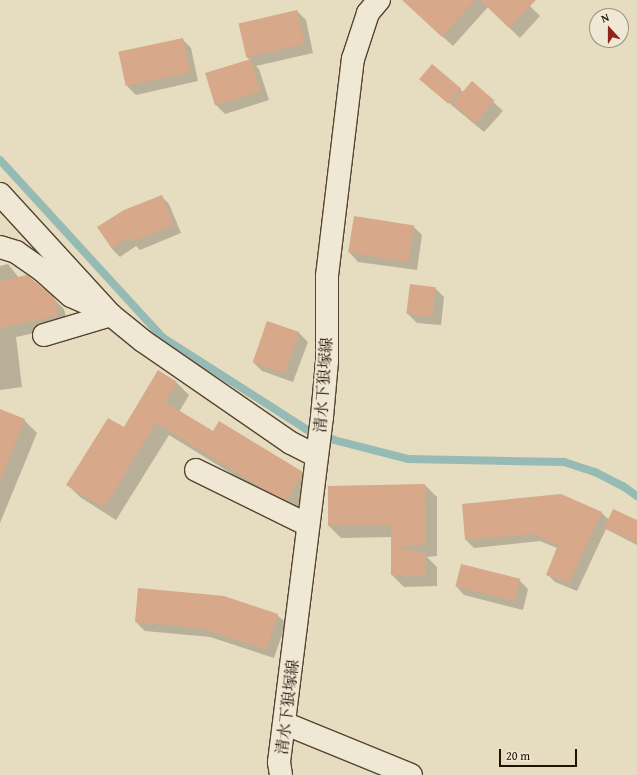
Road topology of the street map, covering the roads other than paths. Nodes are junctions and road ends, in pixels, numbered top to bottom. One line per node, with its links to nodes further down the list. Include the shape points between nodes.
1 (379, 0): 6 (street, 清水下狼塚線, via 368,13 353,59 327,276 327,361)
2 (0, 194): 4 (street)
3 (0, 246): 4 (street, via 16,252 42,270 71,296)
4 (111, 314): 5 (street); 6 (street, via 143,341 291,443)
5 (44, 335)
6 (317, 451): 8 (street, 清水下狼塚線)
7 (196, 470): 8 (street)
8 (308, 525): 9 (street, 清水下狼塚線)
9 (286, 724): 10 (street, 清水下狼塚線, via 279,762); 11 (street)
10 (281, 775)
11 (411, 775)

